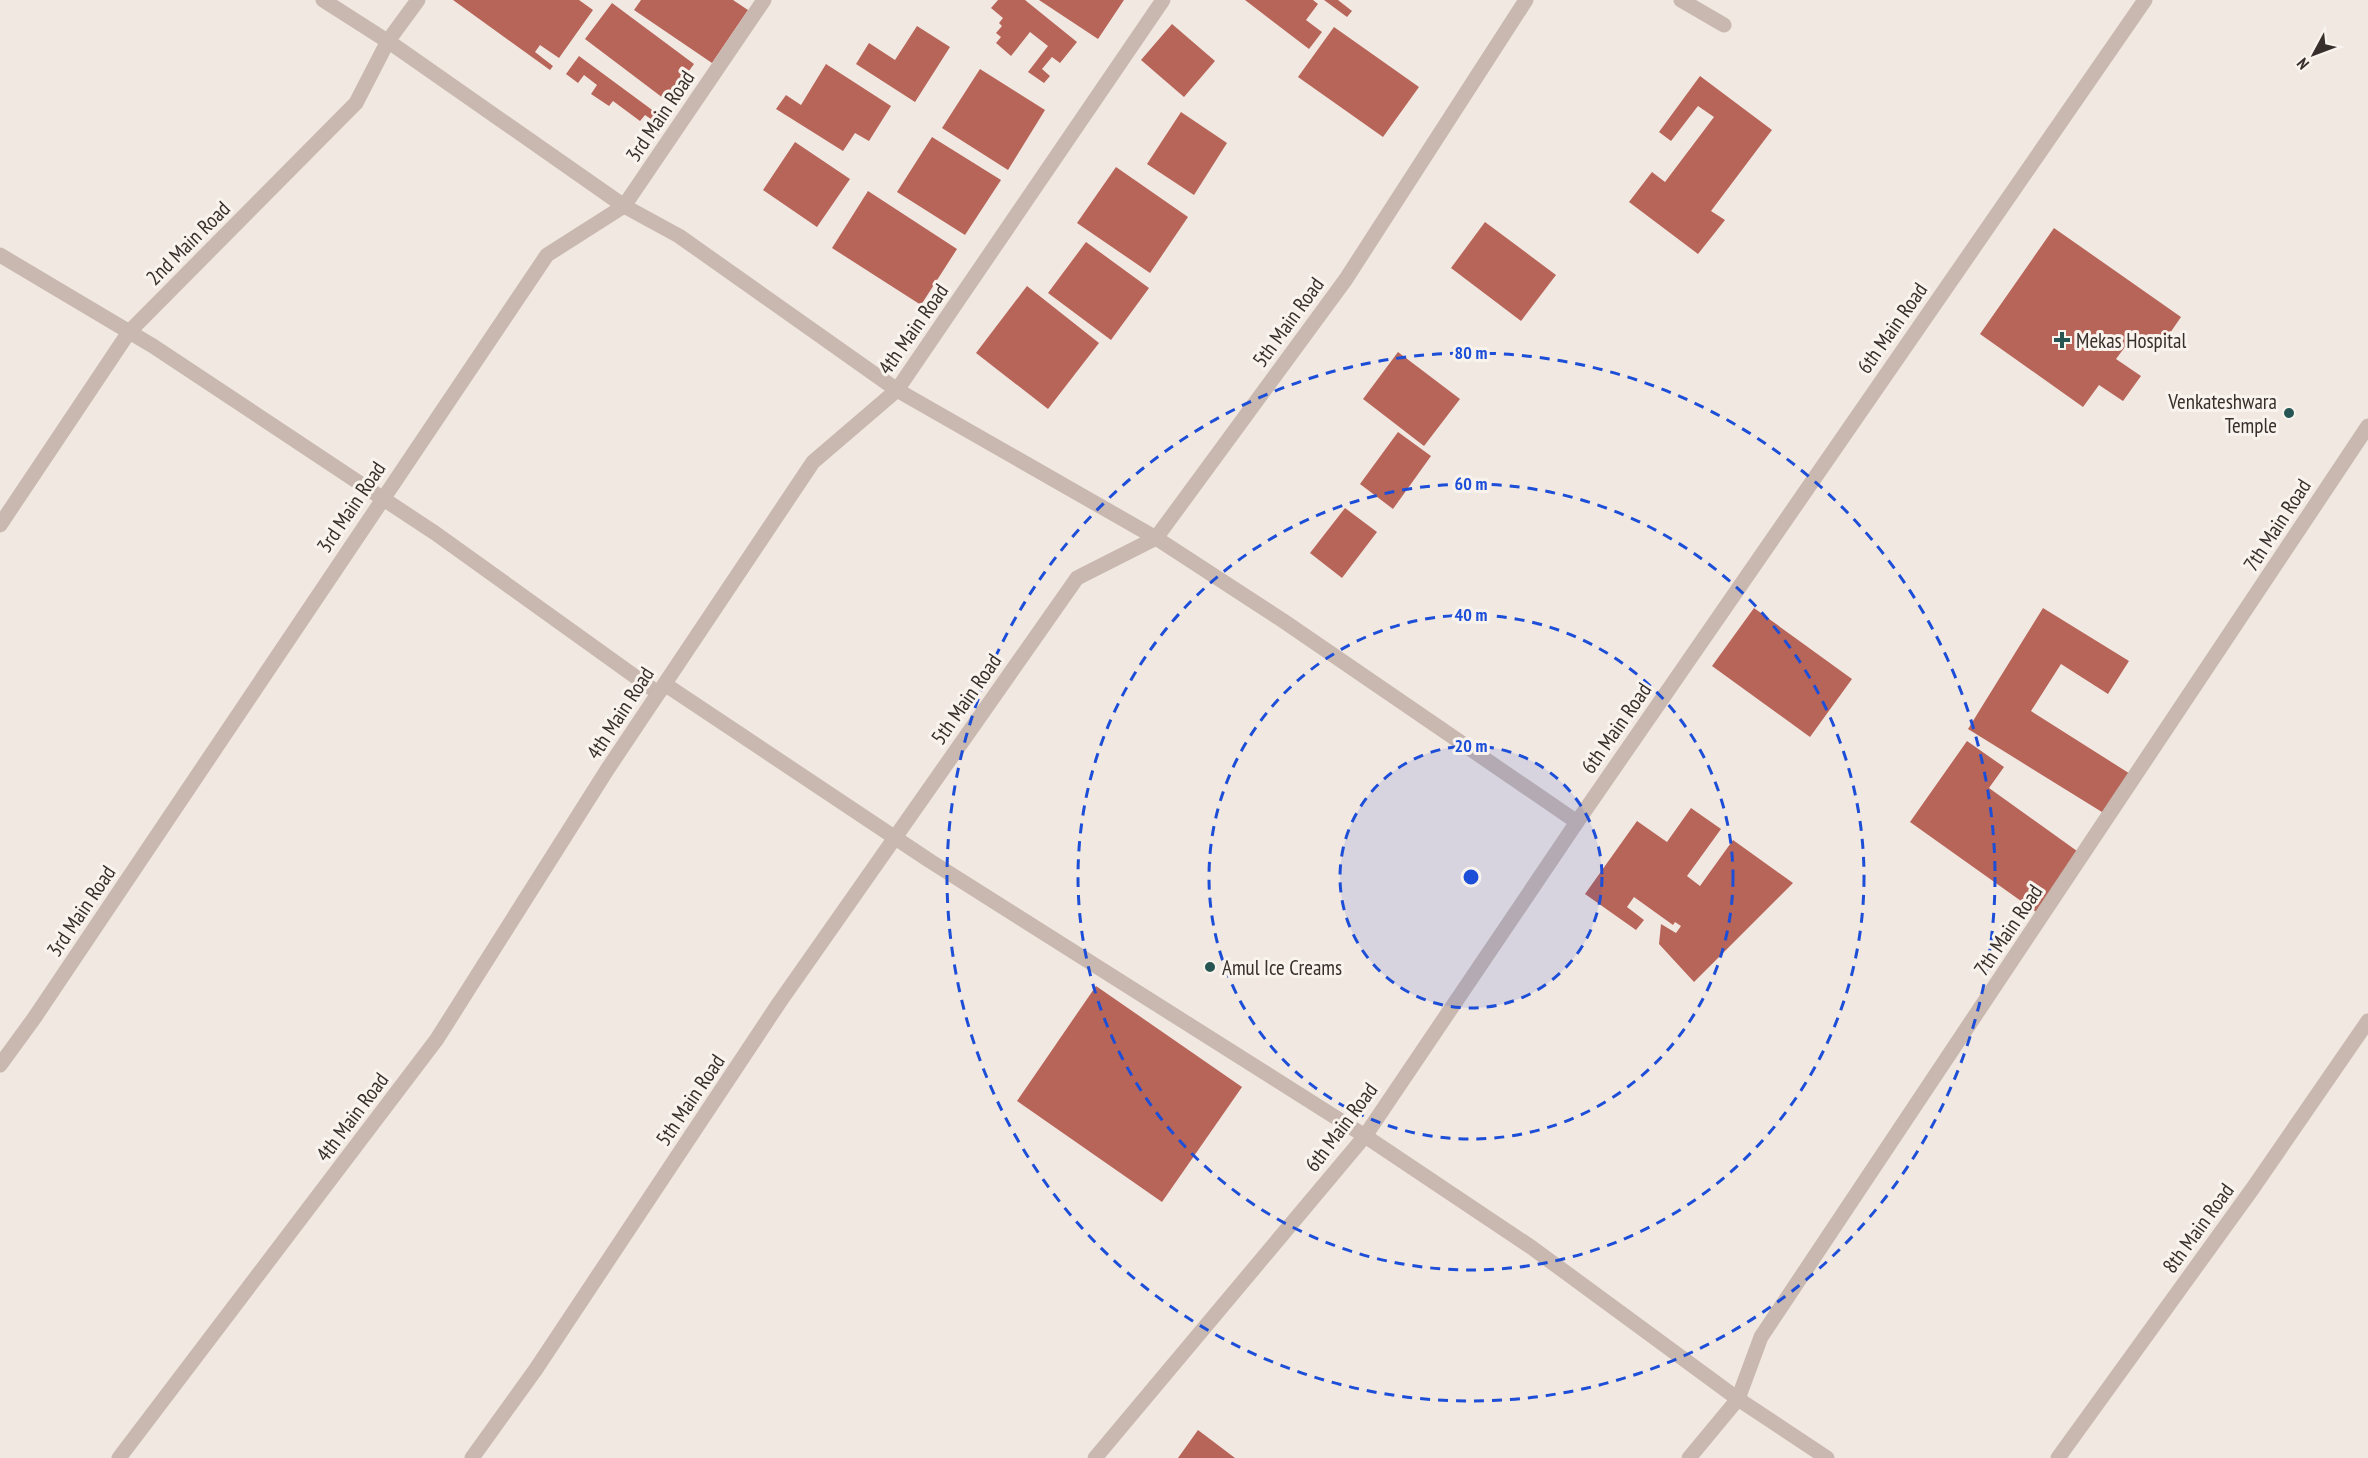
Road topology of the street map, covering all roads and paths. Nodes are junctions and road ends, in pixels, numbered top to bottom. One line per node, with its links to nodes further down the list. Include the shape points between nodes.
1 (323, 0): 9 (street)
2 (417, 0): 9 (street, 2nd Main Road)
3 (764, 0): 10 (street, 3rd Main Road)
4 (1163, 0): 13 (street, 4th Main Road)
5 (1526, 0): 17 (street, 5th Main Road, via 1346,279)
6 (1682, 0): 8 (street)
7 (2145, 0): 19 (street, 6th Main Road)
8 (1724, 25)
9 (388, 41): 10 (street); 12 (street, 2nd Main Road, via 356,104)
10 (624, 206): 13 (street, via 679,236); 15 (street, 3rd Main Road, via 547,255)
11 (0, 255): 12 (street)
12 (129, 332): 15 (street); 16 (street, 2nd Main Road)
13 (897, 390): 17 (street); 18 (street, 4th Main Road, via 813,462)
14 (2368, 426): 24 (street, 7th Main Road, via 1761,1337)
15 (382, 498): 18 (street); 22 (street, 3rd Main Road)
16 (0, 525)
17 (1156, 538): 19 (street); 20 (street, 5th Main Road, via 1077,578)
18 (658, 693): 20 (street, via 666,685); 25 (street, 4th Main Road, via 437,1039)
19 (1577, 822): 23 (street, 6th Main Road)
20 (895, 838): 23 (street); 26 (street, 5th Main Road, via 779,1003 536,1370)
21 (2368, 1021): 30 (street, 8th Main Road)
22 (0, 1065)
23 (1365, 1136): 24 (street, via 1531,1247); 27 (street, 6th Main Road)
24 (1738, 1400): 28 (street, 7th Main Road); 29 (street)
25 (119, 1458)
26 (472, 1458)
27 (1095, 1458)
28 (1689, 1458)
29 (1827, 1458)
30 (2058, 1458)

